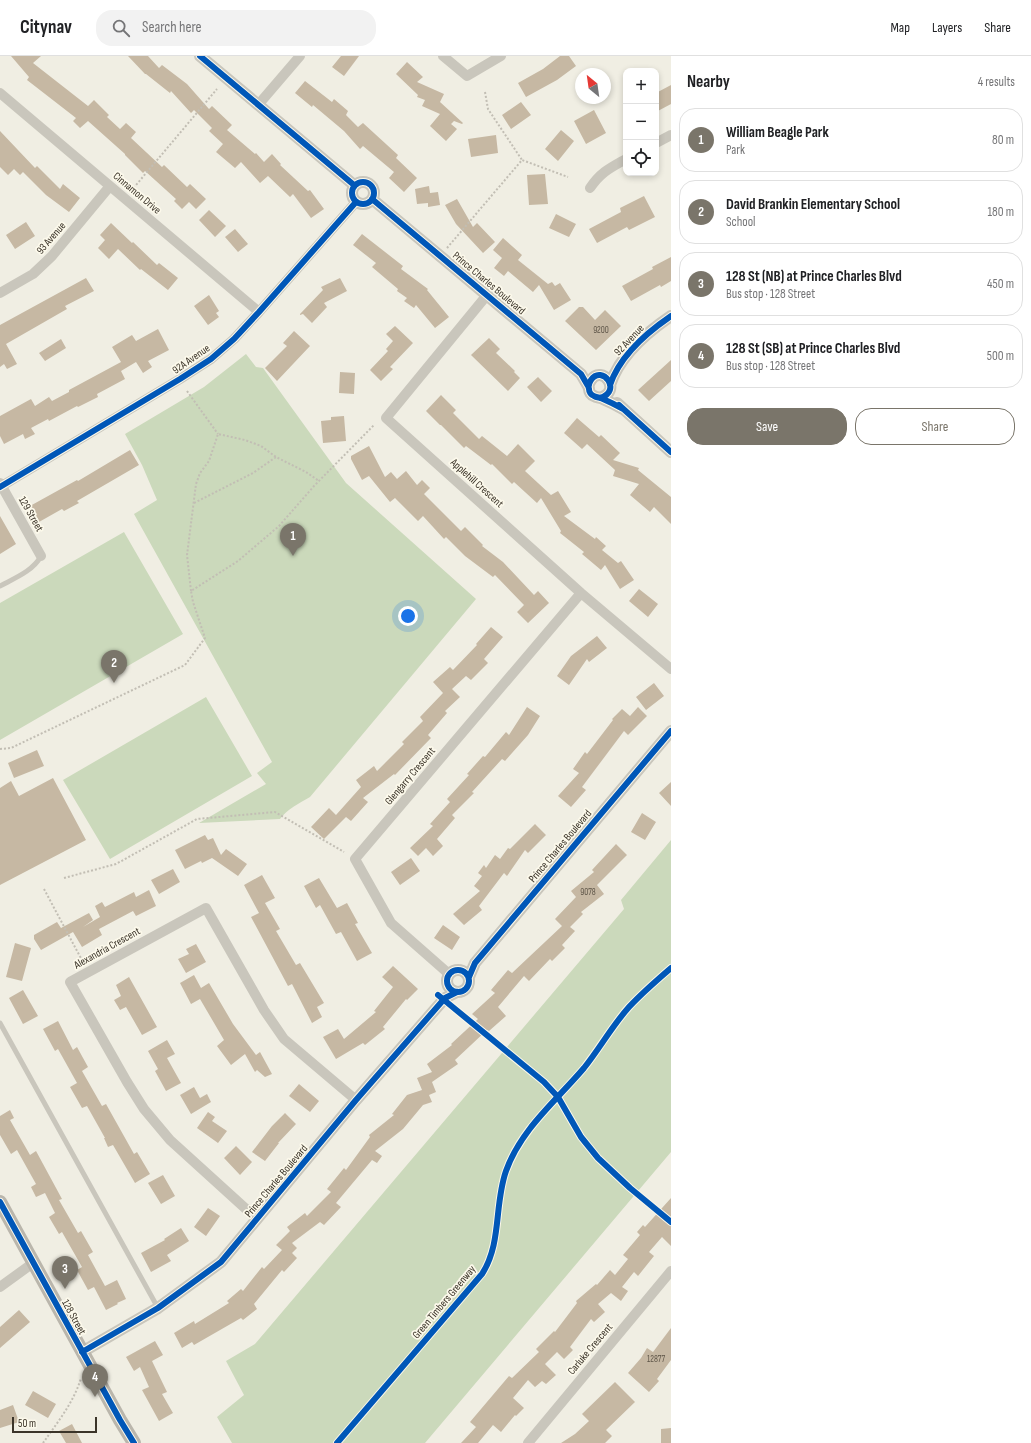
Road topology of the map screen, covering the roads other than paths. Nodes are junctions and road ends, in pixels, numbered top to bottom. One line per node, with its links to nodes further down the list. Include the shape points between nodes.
1 (200, 56): 6 (street)
2 (300, 56): 6 (street)
3 (443, 56): 4 (street, via 467,76)
4 (501, 56)
5 (0, 94): 11 (street, Cinnamon Drive)
6 (258, 104): 10 (street)
7 (671, 135): 8 (street)
8 (659, 141)
9 (623, 161): 12 (street, via 597,177)
10 (354, 185): 13 (street, via 361,181 369,183 374,193); 14 (street, via 351,195)
11 (110, 186): 15 (street, 93 Avenue, via 47,261 33,274); 17 (street, Cinnamon Drive)
12 (590, 188)
13 (372, 199): 14 (street, via 365,204); 16 (street, Prince Charles Boulevard)
14 (356, 202): 17 (street, 92A Avenue)
15 (0, 293)
16 (487, 295): 20 (street, Prince Charles Boulevard, via 581,374); 28 (street, Applehill Crescent, via 386,418)
17 (259, 312): 25 (street, 92A Avenue, via 211,359)
18 (671, 316): 19 (street, 92 Avenue, via 642,337)
19 (623, 360): 20 (street, 92 Avenue); 21 (street, 92 Avenue)
20 (594, 380): 21 (street, via 607,378); 22 (street, via 591,393)
21 (610, 386): 22 (street, via 607,395); 23 (street, via 614,400)
22 (600, 398): 23 (street)
23 (623, 409): 24 (street)
24 (671, 452)
25 (0, 485): 26 (street, 129 Street)
26 (41, 556): 27 (lane, via 30,569)
27 (0, 586)
28 (582, 593): 29 (street, Applehill Crescent); 32 (street, Glengarry Crescent, via 355,859 391,924)
29 (671, 669)
30 (671, 731): 31 (street, Prince Charles Boulevard)
31 (465, 974): 32 (street, via 454,970); 32 (street, via 469,985 467,988 464,990)
32 (451, 984): 34 (street, Prince Charles Boulevard, via 445,998)
33 (0, 1023): 40 (lane)
34 (356, 1100): 36 (street, Prince Charles Boulevard); 36 (street, Alexandria Crescent, via 284,1039 264,1010 206,908 70,982 144,1109 170,1140)
35 (0, 1202): 37 (main road, 128 Street)
36 (257, 1219): 40 (street, Prince Charles Boulevard, via 221,1262)
37 (33, 1263): 39 (street); 41 (main road, 128 Street)
38 (671, 1271): 45 (street, Carluke Crescent)
39 (0, 1287)
40 (158, 1308): 41 (street, Prince Charles Boulevard)
41 (82, 1352): 42 (main road, 128 Street)
42 (120, 1420): 43 (main road, 128 Street); 44 (main road, 128 Street)
43 (131, 1443)
44 (134, 1443)
45 (528, 1443)

